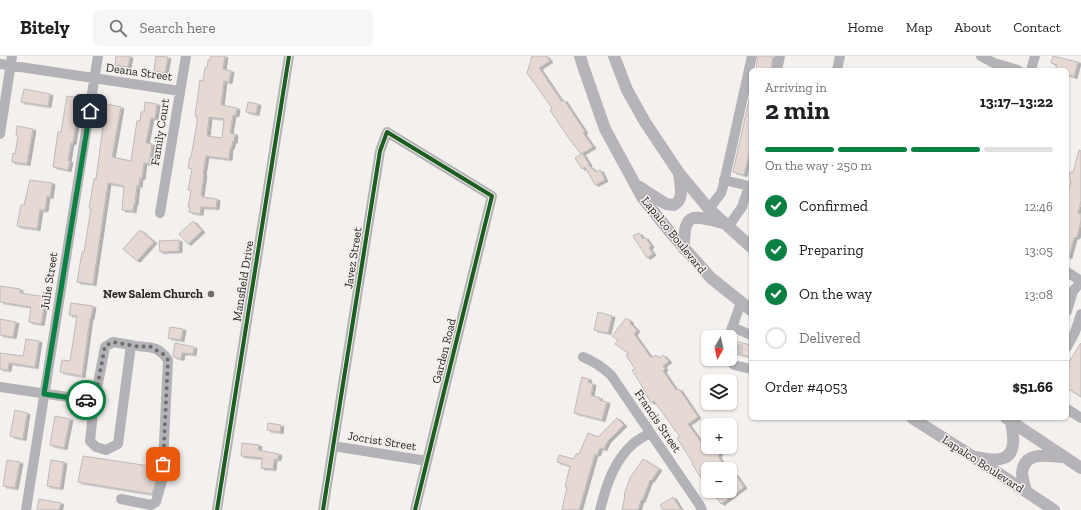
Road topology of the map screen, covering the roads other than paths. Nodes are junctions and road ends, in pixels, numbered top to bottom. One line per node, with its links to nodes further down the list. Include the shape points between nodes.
1 (98, 56): 19 (street, Julie Street)
2 (186, 56): 20 (street, Family Court)
3 (289, 56): 65 (street, Mansfield Drive)
4 (580, 56): 26 (main road, Lapalco Boulevard, via 605,129)
5 (614, 56): 22 (main road, via 627,90 641,116)
6 (752, 56): 13 (street)
7 (780, 56): 14 (street)
8 (840, 56): 15 (street)
9 (981, 56): 16 (street)
10 (1035, 56): 17 (street)
11 (11, 61): 12 (street, Deana Street); 19 (street, Deana Street); 21 (street)
12 (0, 64)
13 (749, 68)
14 (777, 68)
15 (837, 68)
16 (1011, 68)
17 (1032, 68)
18 (749, 69): 23 (street)
19 (95, 79): 20 (street, Deana Street); 50 (street, Julie Street)
20 (180, 91): 29 (street, Family Court)
21 (0, 134)
22 (679, 173): 26 (main road, via 681,197 674,205 666,204); 28 (main road)
23 (724, 180): 24 (street); 28 (street, via 721,193)
24 (749, 181)
25 (749, 184): 30 (street, via 742,207)
26 (636, 185): 32 (main road, Lapalco Boulevard, via 642,197)
27 (492, 196): 57 (street, Javez Street, via 387,132 380,151); 60 (street, Garden Road)
28 (709, 209): 30 (main road)
29 (160, 213)
30 (726, 225): 31 (main road); 32 (main road, via 699,217 691,218 686,223)
31 (749, 245)
32 (684, 249): 35 (main road, Lapalco Boulevard, via 711,278)
33 (1069, 273): 34 (street)
34 (1081, 282): 36 (street, via 1073,292)
35 (741, 302): 37 (main road, Lapalco Boulevard); 39 (street)
36 (1069, 305)
37 (749, 308)
38 (1081, 314): 44 (street)
39 (734, 330)
40 (737, 333): 41 (street)
41 (749, 335)
42 (737, 338): 43 (street)
43 (739, 342)
44 (1069, 343)
45 (131, 345): 51 (street, via 113,342 105,346); 51 (street, via 118,444 106,450 96,447 90,441); 63 (street, via 149,346 168,360 162,481 156,502 151,505)
46 (583, 357): 56 (street, Francis Street, via 611,375)
47 (737, 360): 48 (street)
48 (749, 366)
49 (0, 387): 50 (street)
50 (44, 394): 51 (street); 64 (street, Julie Street)
51 (91, 402)
52 (1069, 410): 53 (street)
53 (1081, 418)
54 (915, 420): 58 (main road, Lapalco Boulevard)
55 (1014, 421): 58 (main road, via 1014,444 1009,454 1002,459 992,460); 59 (main road)
56 (650, 432): 68 (street, via 621,457 607,486); 69 (street, Francis Street)
57 (333, 446): 60 (street, Jocrist Street); 66 (street, Javez Street)
58 (972, 456): 62 (main road, Lapalco Boulevard)
59 (1064, 457): 61 (main road); 62 (main road, via 1036,455 1026,462 1022,472)
60 (427, 461): 67 (street, Garden Road)
61 (1081, 468)
62 (1026, 491): 70 (main road, Lapalco Boulevard)
63 (121, 499)
64 (26, 510)
65 (217, 510)
66 (323, 510)
67 (415, 510)
68 (600, 510)
69 (702, 510)
70 (1054, 510)

